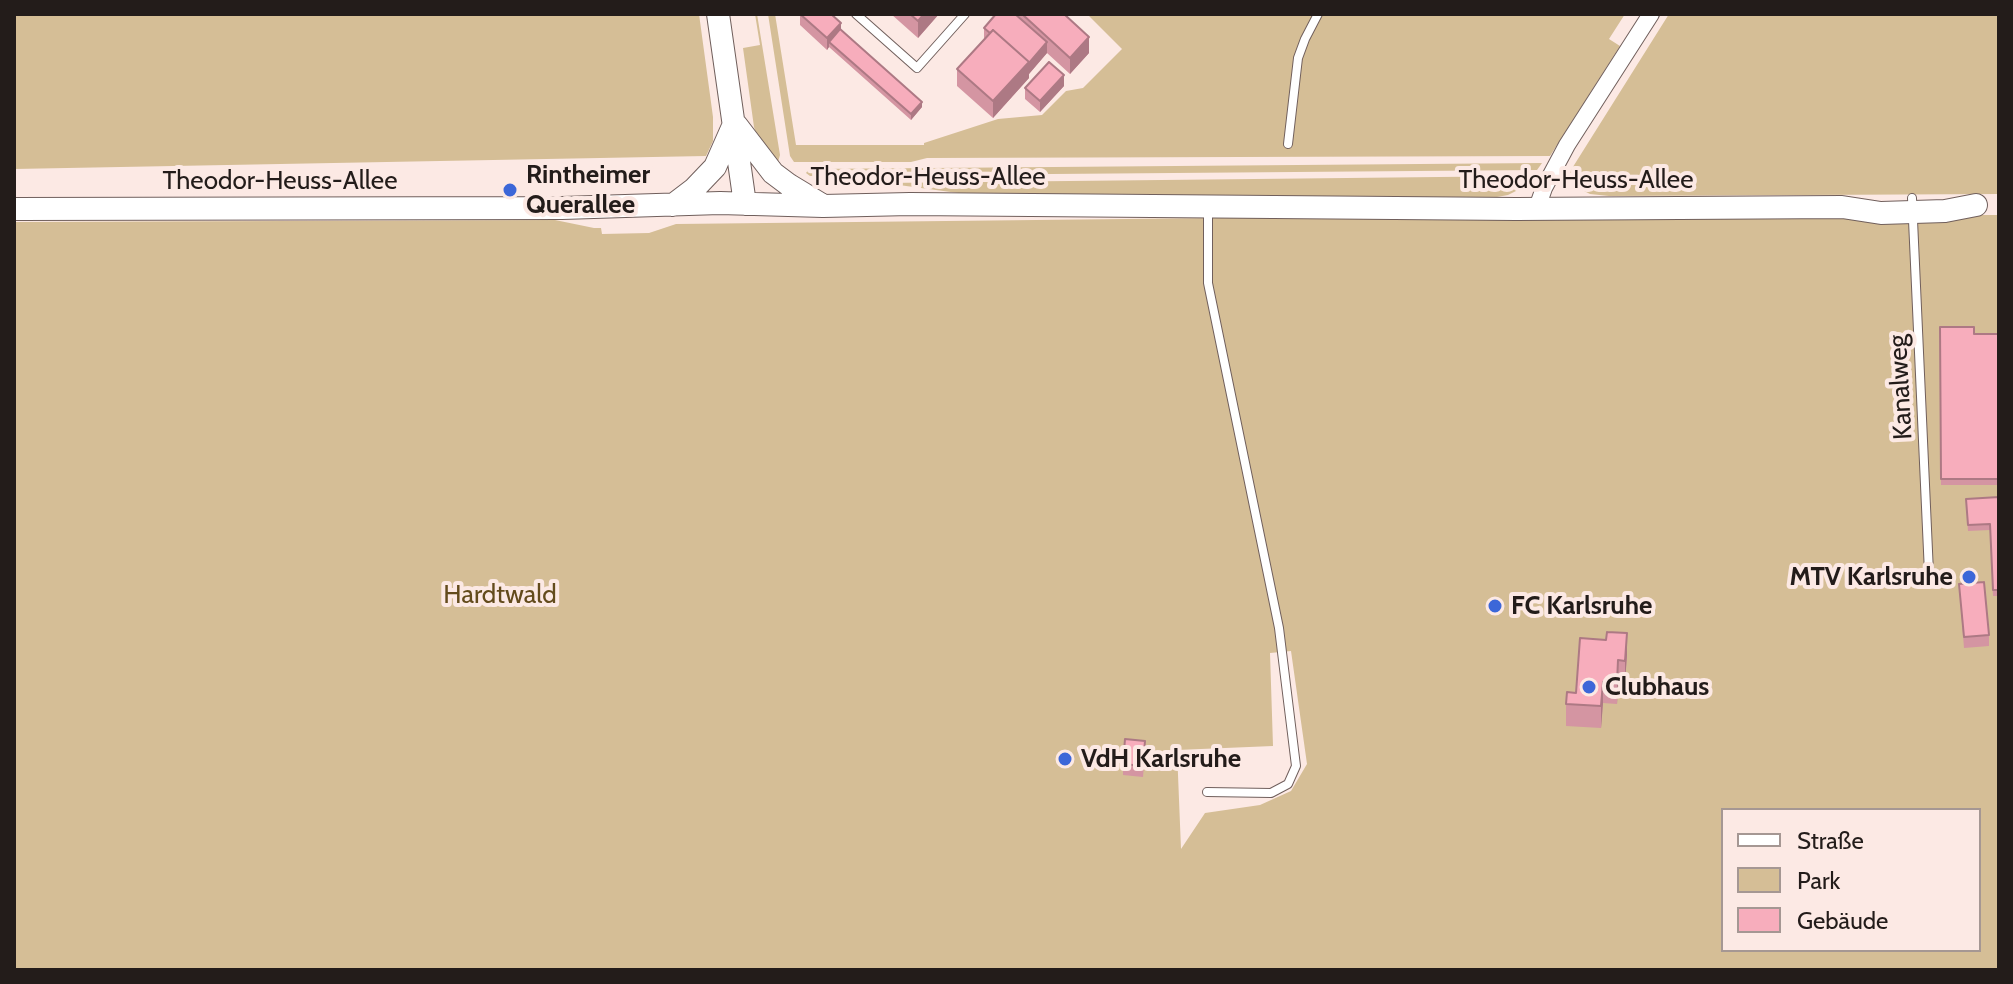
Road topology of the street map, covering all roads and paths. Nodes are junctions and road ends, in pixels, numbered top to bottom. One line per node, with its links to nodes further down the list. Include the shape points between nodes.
1 (718, 14): 6 (main road)
2 (856, 14): 3 (lane, via 917,68)
3 (965, 14)
4 (1318, 14): 7 (lane, via 1298,58)
5 (1651, 14): 14 (street, via 1567,145)
6 (735, 123): 8 (main road); 9 (main road, via 715,167); 12 (main road, via 773,173)
7 (1288, 144)
8 (745, 204): 9 (main road, Theodor-Heuss-Allee); 12 (main road, Theodor-Heuss-Allee)
9 (673, 205): 15 (main road, Theodor-Heuss-Allee)
10 (1913, 205): 11 (main road, Theodor-Heuss-Allee, via 1945,211); 14 (main road, Theodor-Heuss-Allee, via 1881,213 1842,207); 16 (lane, Kanalweg)
11 (1999, 205)
12 (823, 206): 13 (main road, Theodor-Heuss-Allee)
13 (1208, 207): 14 (main road, Theodor-Heuss-Allee); 17 (lane, via 1208,283 1279,628 1296,766 1288,784 1271,793)
14 (1537, 208)
15 (14, 209)
16 (1929, 573)
17 (1207, 792)

